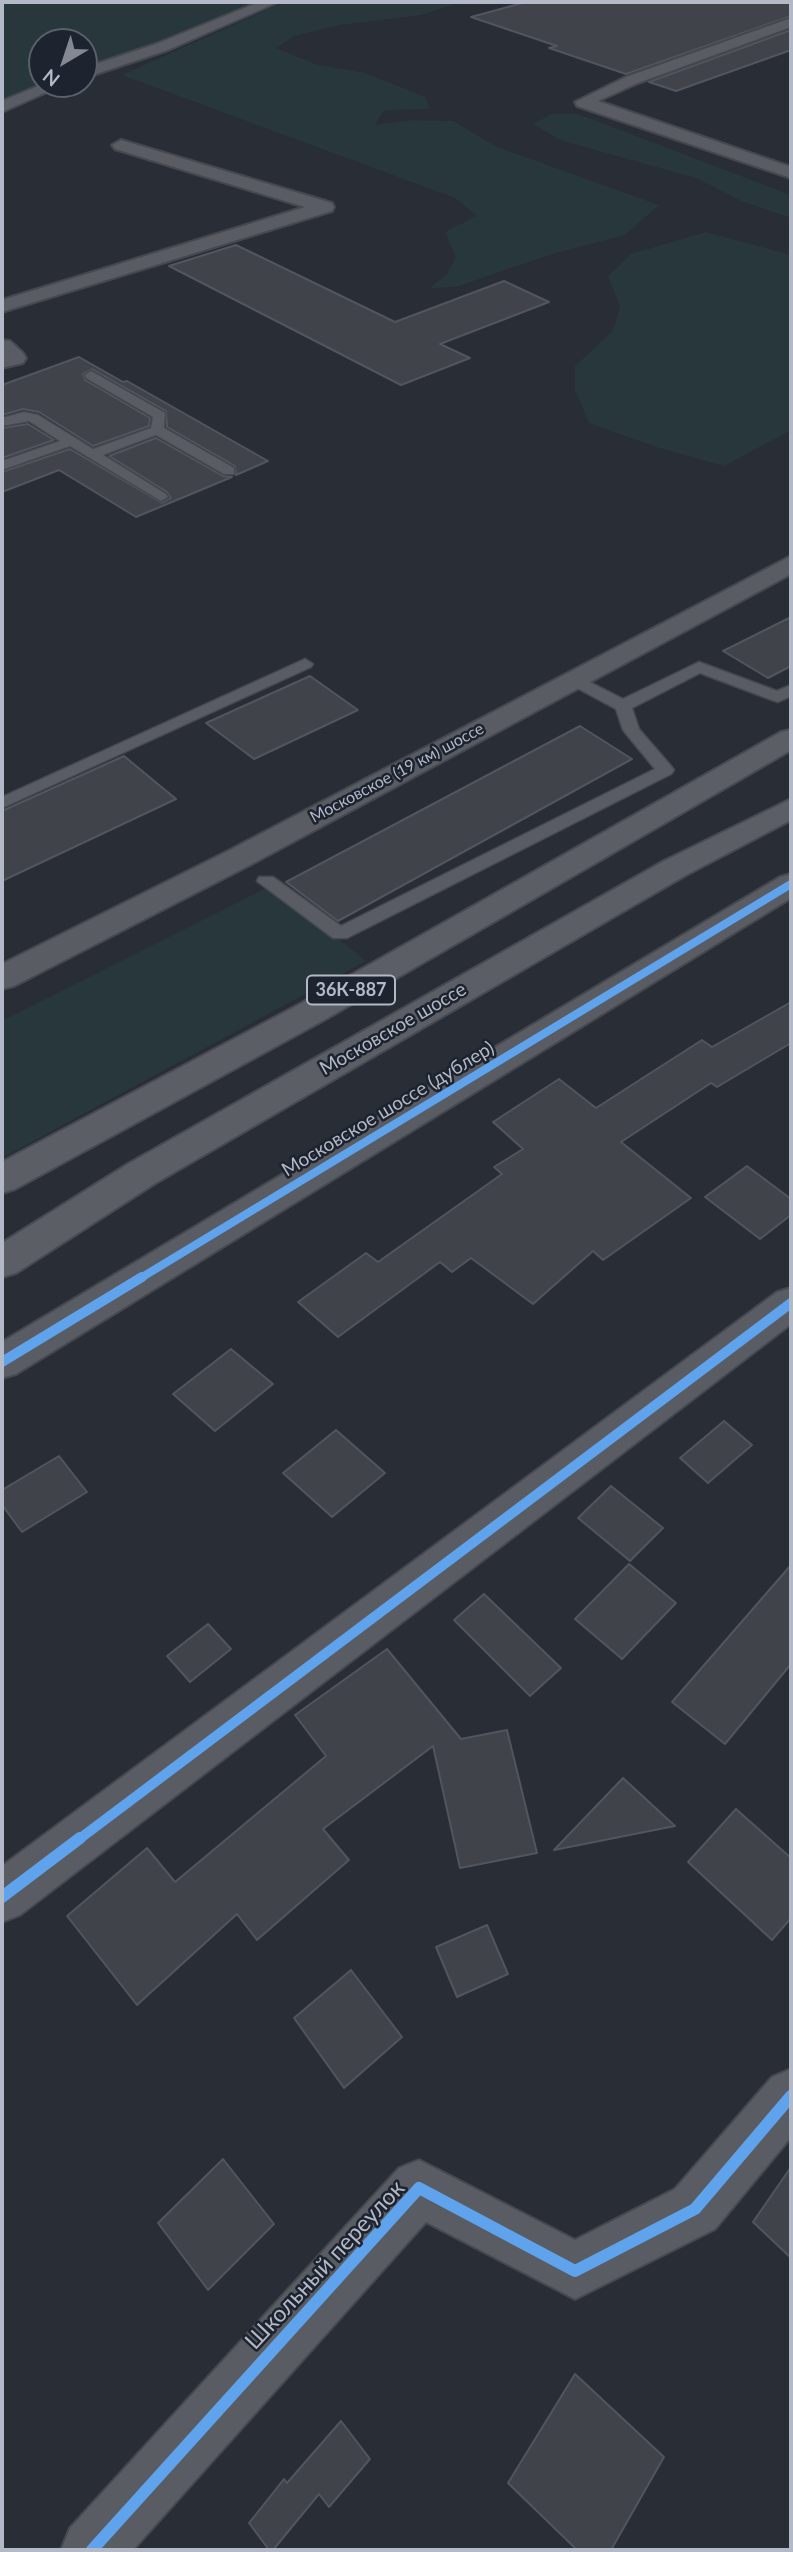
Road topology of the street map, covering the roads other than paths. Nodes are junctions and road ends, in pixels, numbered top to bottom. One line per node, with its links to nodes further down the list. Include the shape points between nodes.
1 (271, 2): 5 (street)
2 (791, 22): 3 (street)
3 (742, 39): 4 (street); 9 (street, via 583,102)
4 (767, 46)
5 (98, 68)
6 (28, 96): 7 (street)
7 (2, 107)
8 (121, 145): 10 (street, via 325,207)
9 (791, 173)
10 (2, 306)
11 (2, 346): 12 (street, via 15,358)
12 (2, 362)
13 (91, 375): 15 (lane, via 160,416)
14 (2, 422): 16 (lane, via 33,418)
15 (157, 430): 17 (lane); 19 (lane)
16 (72, 441): 17 (lane); 18 (lane)
17 (93, 454): 20 (lane)
18 (2, 466)
19 (229, 471)
20 (161, 497)
21 (791, 564): 23 (street, Московское (19 км) шоссе)
22 (305, 664): 28 (lane)
23 (572, 679): 25 (lane); 35 (street, Московское (19 км) шоссе, via 239,858)
24 (791, 690): 25 (lane, via 778,698 699,667)
25 (623, 706): 33 (lane, via 631,730 665,770 340,934)
26 (791, 738): 27 (main road, 36К-887)
27 (696, 795): 30 (main road, via 692,809 698,821 722,828); 31 (main road, 36К-887)
28 (2, 803)
29 (791, 808): 30 (main road, Московское шоссе / 36К-887)
30 (749, 828): 32 (main road, Московское шоссе / 36К-887)
31 (621, 838): 32 (main road, via 644,835 666,841 674,851); 36 (main road, 36К-887)
32 (675, 868): 37 (main road, Московское шоссе / 36К-887, via 141,1174)
33 (266, 881)
34 (791, 884): 39 (street, Московское шоссе (дублер))
35 (2, 978)
36 (2, 1179)
37 (2, 1262)
38 (791, 1303): 40 (street)
39 (2, 1362)
40 (2, 1896)
41 (791, 2096): 42 (street, Школьный переулок, via 695,2208 575,2271 419,2188)
42 (92, 2550)

